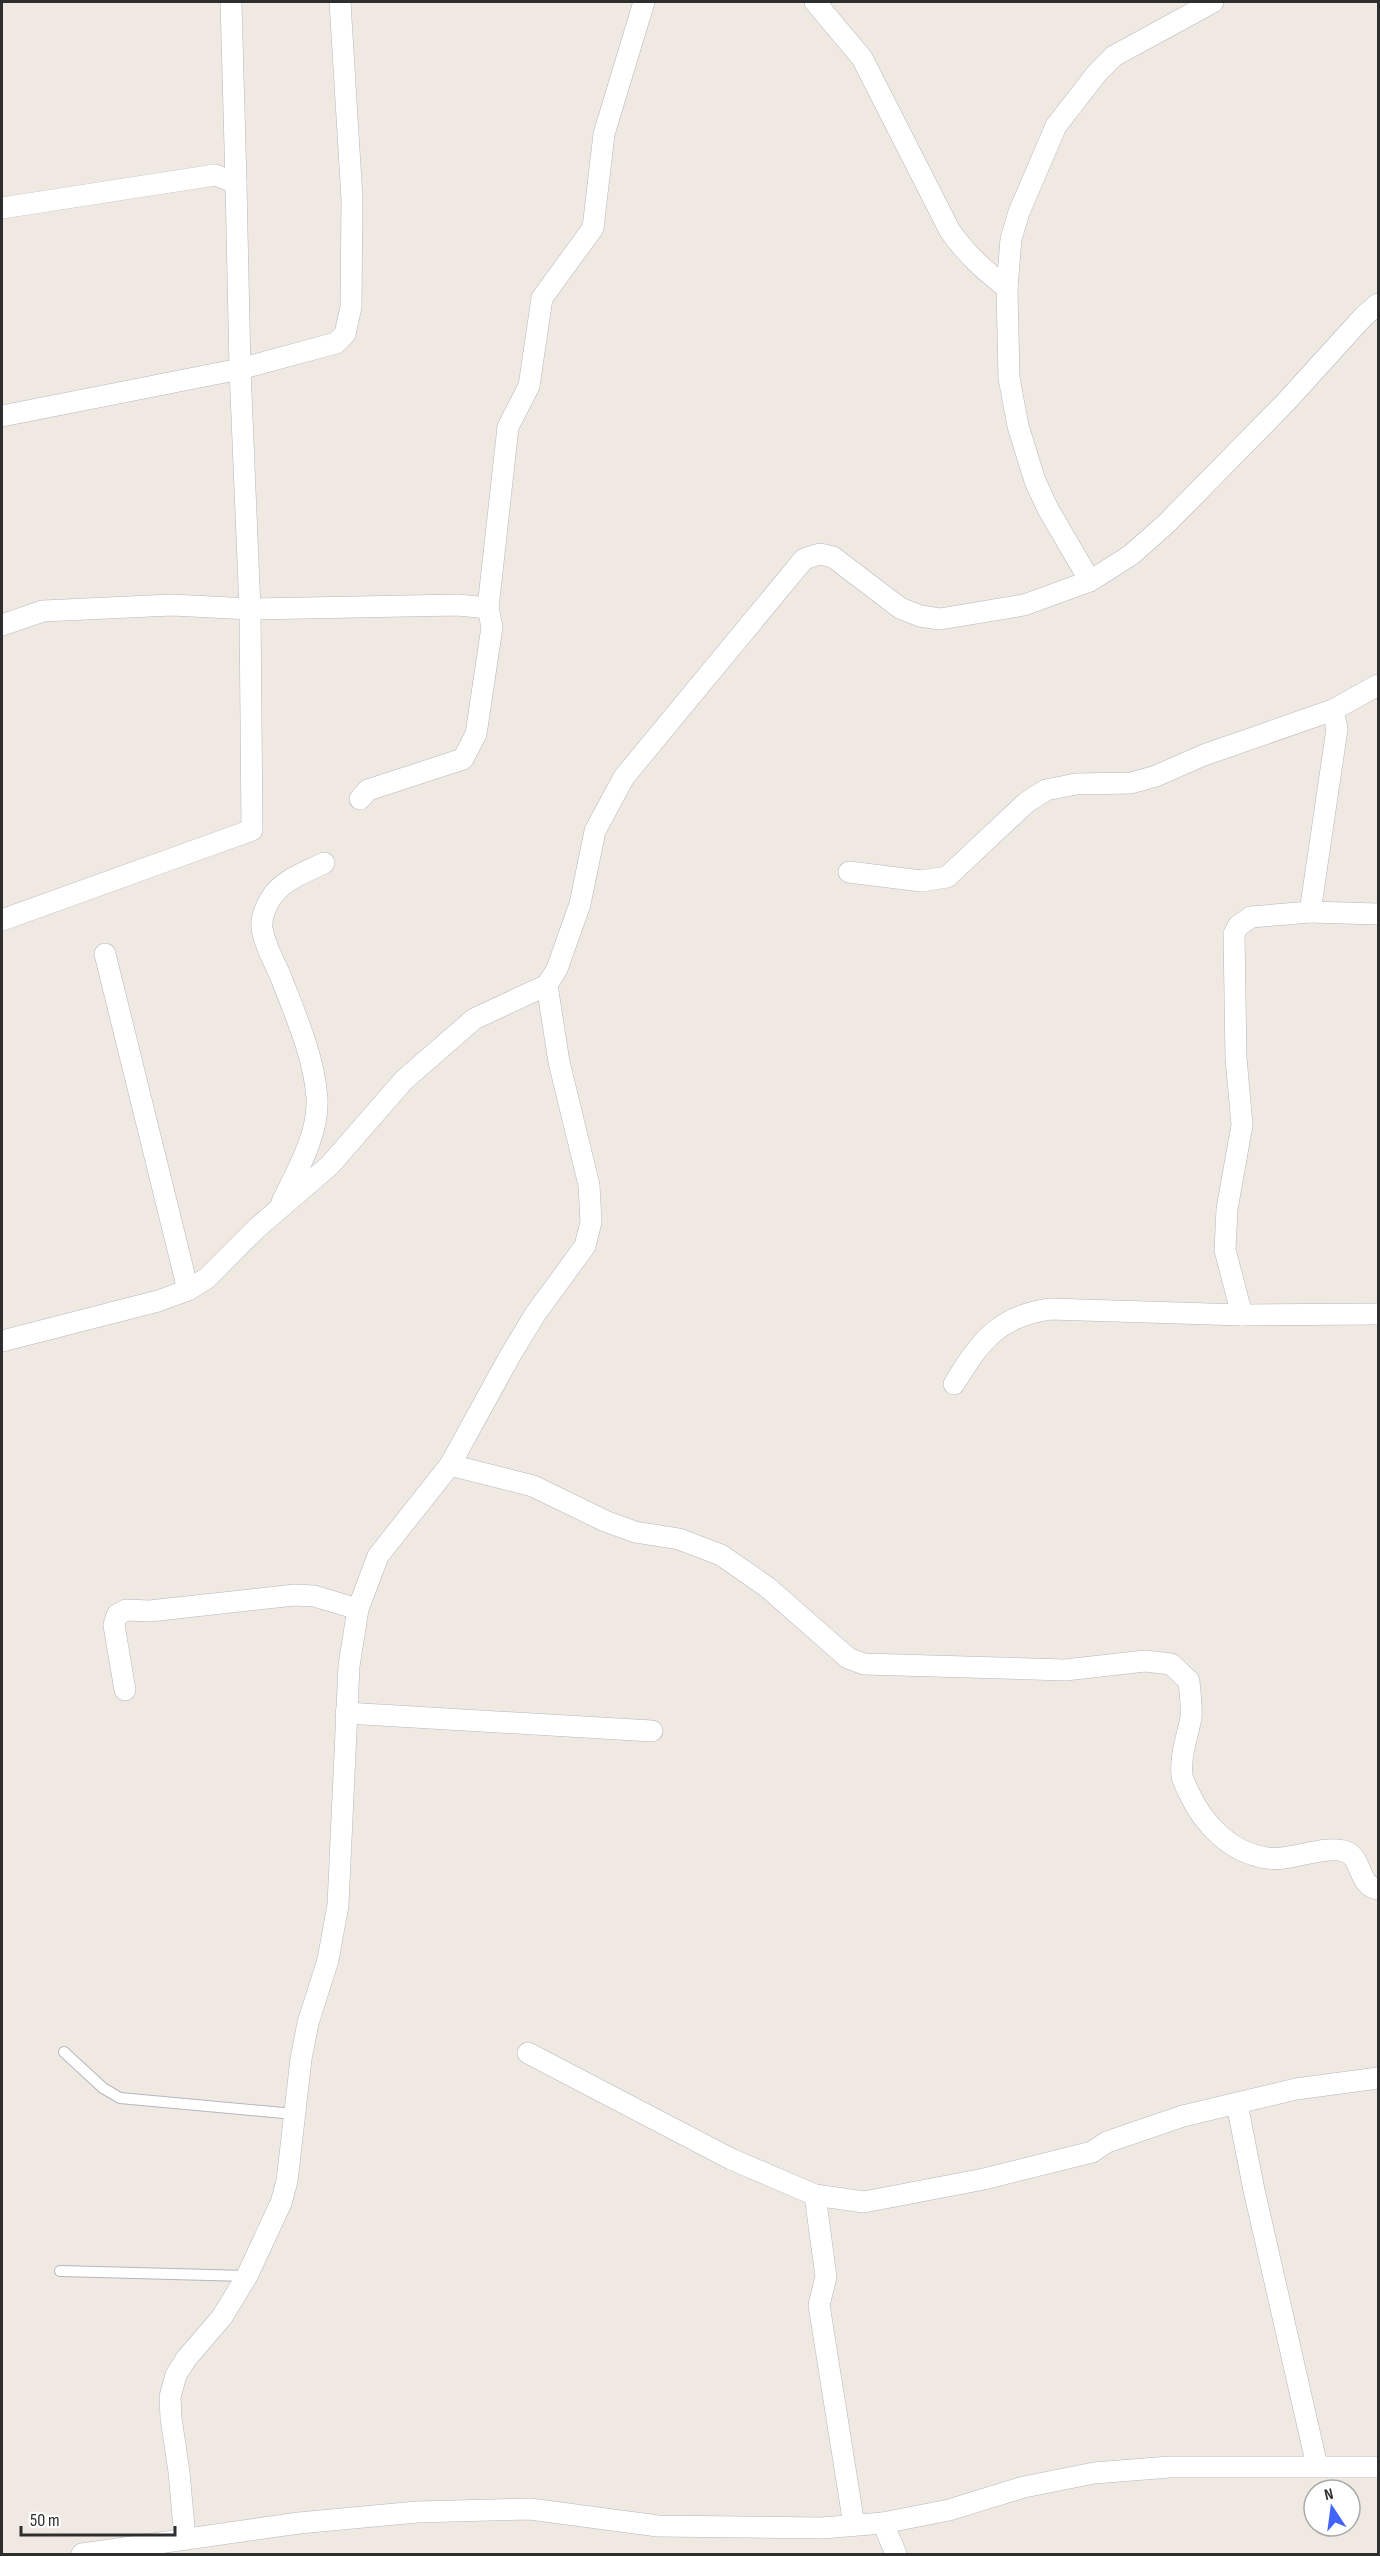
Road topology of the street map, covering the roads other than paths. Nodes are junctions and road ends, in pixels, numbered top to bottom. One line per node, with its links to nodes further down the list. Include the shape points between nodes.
1 (231, 2): 6 (street)
2 (340, 2): 10 (street, via 352,199 351,307 345,334 336,343)
3 (644, 2): 13 (street, via 604,134 592,228 542,298 529,386 508,428)
4 (815, 2): 8 (street, via 862,58 950,231 978,265)
5 (1213, 2): 8 (street, via 1113,56 1056,126 1019,212 1011,239)
6 (236, 183): 7 (street, via 215,175); 10 (street)
7 (2, 208)
8 (1007, 288): 12 (street, via 1009,378 1018,426 1048,509)
9 (1378, 304): 12 (street, via 1166,524 1131,555)
10 (240, 369): 11 (street); 14 (street)
11 (2, 416)
12 (1090, 581): 25 (street, via 1024,605 940,619 900,608 833,557 820,554 804,558 624,777 595,831 579,904 557,969)
13 (488, 608): 14 (street, via 458,604); 18 (street, via 492,627 476,734 463,759 368,790)
14 (250, 609): 15 (street, via 172,605 43,611); 23 (street, via 252,830)
15 (2, 625)
16 (1378, 685): 17 (street)
17 (1333, 710): 20 (street, via 1131,783 1076,784 1046,790 1027,802 947,877 921,881); 21 (street, via 1337,729)
18 (360, 799)
19 (324, 863): 26 (street, via 284,883 271,897 262,918 265,938 312,1064 317,1100 313,1130)
20 (849, 872)
21 (1310, 912): 22 (street); 29 (street, via 1251,917 1234,934 1236,1058 1242,1125 1227,1209 1225,1250)
22 (1378, 914)
23 (2, 920)
24 (105, 954): 27 (street)
25 (547, 985): 26 (street, via 474,1019 404,1080 330,1165); 32 (street, via 559,1062 589,1185 591,1222 585,1246 536,1313)
26 (278, 1210): 27 (street, via 207,1278)
27 (188, 1290): 30 (street)
28 (1378, 1314): 29 (street)
29 (1242, 1315): 31 (street, via 1050,1309 1030,1312 1013,1319 978,1345)
30 (2, 1341)
31 (954, 1384)
32 (450, 1465): 33 (street, via 378,1556); 37 (street, via 533,1486 605,1521 635,1532 679,1539 721,1555 767,1587 848,1658 864,1664 1065,1670 1145,1661 1171,1664 1189,1681 1191,1716 1182,1752 1182,1779 1215,1832 1242,1851 1268,1858 1346,1851 1355,1859 1362,1878 1371,1888)
33 (358, 1610): 34 (street, via 314,1596 295,1595 150,1611 126,1610 117,1615 114,1625); 35 (street)
34 (125, 1690)
35 (346, 1713): 36 (street); 42 (street, via 338,1905 328,1960 308,2023)
36 (652, 1731)
37 (1378, 1889)
38 (64, 2052): 42 (lane, via 103,2088 120,2098)
39 (528, 2053): 43 (street, via 731,2159)
40 (1378, 2078): 41 (street, via 1296,2089)
41 (1237, 2104): 43 (street, via 1153,2125 1107,2142 1092,2152 984,2179 864,2202); 46 (street)
42 (294, 2114): 45 (street, via 281,2203)
43 (815, 2195): 49 (street, via 826,2277 819,2305)
44 (60, 2271): 45 (lane)
45 (247, 2276): 50 (street, via 222,2317 186,2359 176,2375 170,2397)
46 (1317, 2466): 47 (street); 48 (street, via 1170,2466 1094,2473)
47 (1378, 2467)
48 (883, 2523): 49 (street); 53 (street)
49 (854, 2525): 50 (street, via 658,2526 530,2509 417,2512)
50 (185, 2538): 51 (street)
51 (117, 2552): 52 (street)
52 (82, 2554)
53 (896, 2554)

